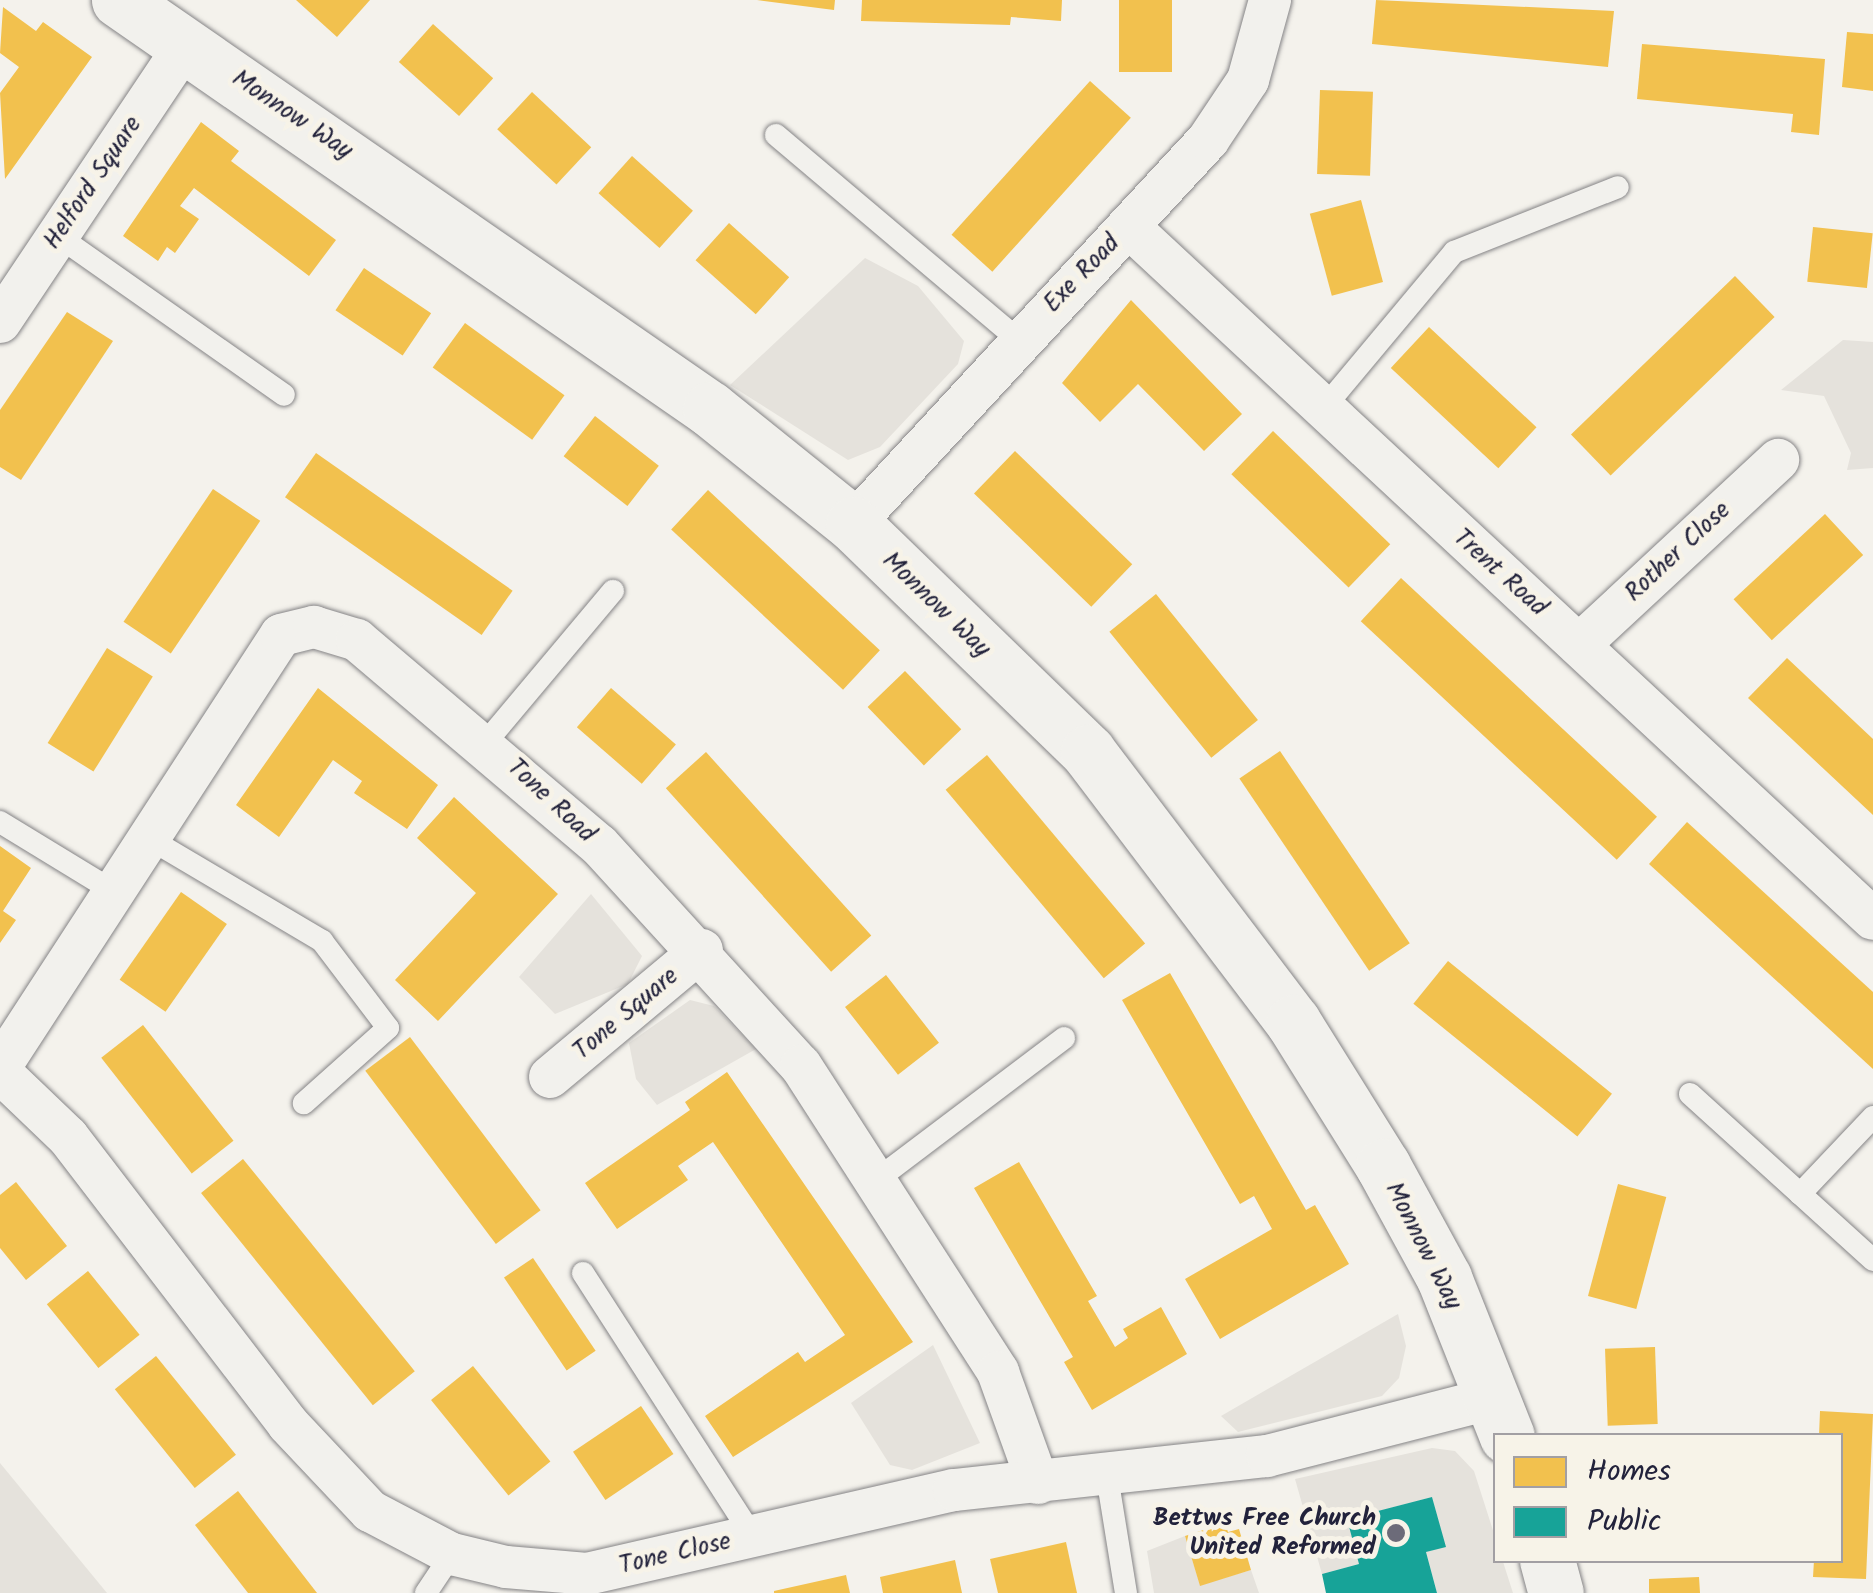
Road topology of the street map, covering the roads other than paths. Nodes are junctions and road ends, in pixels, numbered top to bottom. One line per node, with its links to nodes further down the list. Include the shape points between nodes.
1 (119, 0): 3 (street, Monnow Way)
2 (1270, 0): 6 (street, Exe Road, via 1248,80 1208,140)
3 (186, 44): 7 (street, Helford Square); 13 (street, Monnow Way, via 580,311)
4 (776, 135): 9 (lane)
5 (1618, 187): 11 (lane, via 1454,252)
6 (1128, 226): 9 (street, Exe Road); 11 (street, Trent Road)
7 (58, 236): 8 (street, Helford Square); 10 (lane)
8 (0, 322)
9 (1019, 340): 13 (street, Exe Road)
10 (284, 396)
11 (1322, 410): 15 (street, Trent Road)
12 (1778, 460): 15 (street, Rother Close)
13 (853, 524): 32 (street, Monnow Way, via 1088,752 1293,1022 1444,1278)
14 (613, 591): 16 (lane)
15 (1579, 645): 20 (street, Trent Road)
16 (487, 742): 18 (street, Tone Road, via 357,640 314,627 281,635); 21 (street, Tone Road)
17 (0, 822): 19 (lane)
18 (143, 835): 19 (street, Tone Road); 26 (lane, via 322,941 388,1028)
19 (108, 888): 23 (street, Tone Road)
20 (1873, 920)
21 (702, 950): 24 (street, Tone Square); 28 (street, Tone Road, via 801,1066)
22 (1064, 1038): 28 (lane)
23 (0, 1070): 36 (street, Tone Close, via 68,1137 370,1512)
24 (550, 1078)
25 (1690, 1094): 29 (lane)
26 (304, 1102)
27 (1873, 1117): 29 (lane)
28 (879, 1178): 34 (street, Tone Road, via 998,1372)
29 (1800, 1194): 30 (lane)
30 (1873, 1260)
31 (583, 1273): 35 (lane)
32 (1500, 1416): 33 (street, Tone Close)
33 (1107, 1476): 34 (street, Tone Close); 39 (lane)
34 (1038, 1482): 35 (street, Tone Close, via 954,1490)
35 (752, 1535): 36 (street, Tone Close, via 588,1574)
36 (452, 1554): 38 (lane)
37 (1548, 1563): 40 (street)
38 (426, 1593)
39 (1126, 1593)
40 (1556, 1593)

